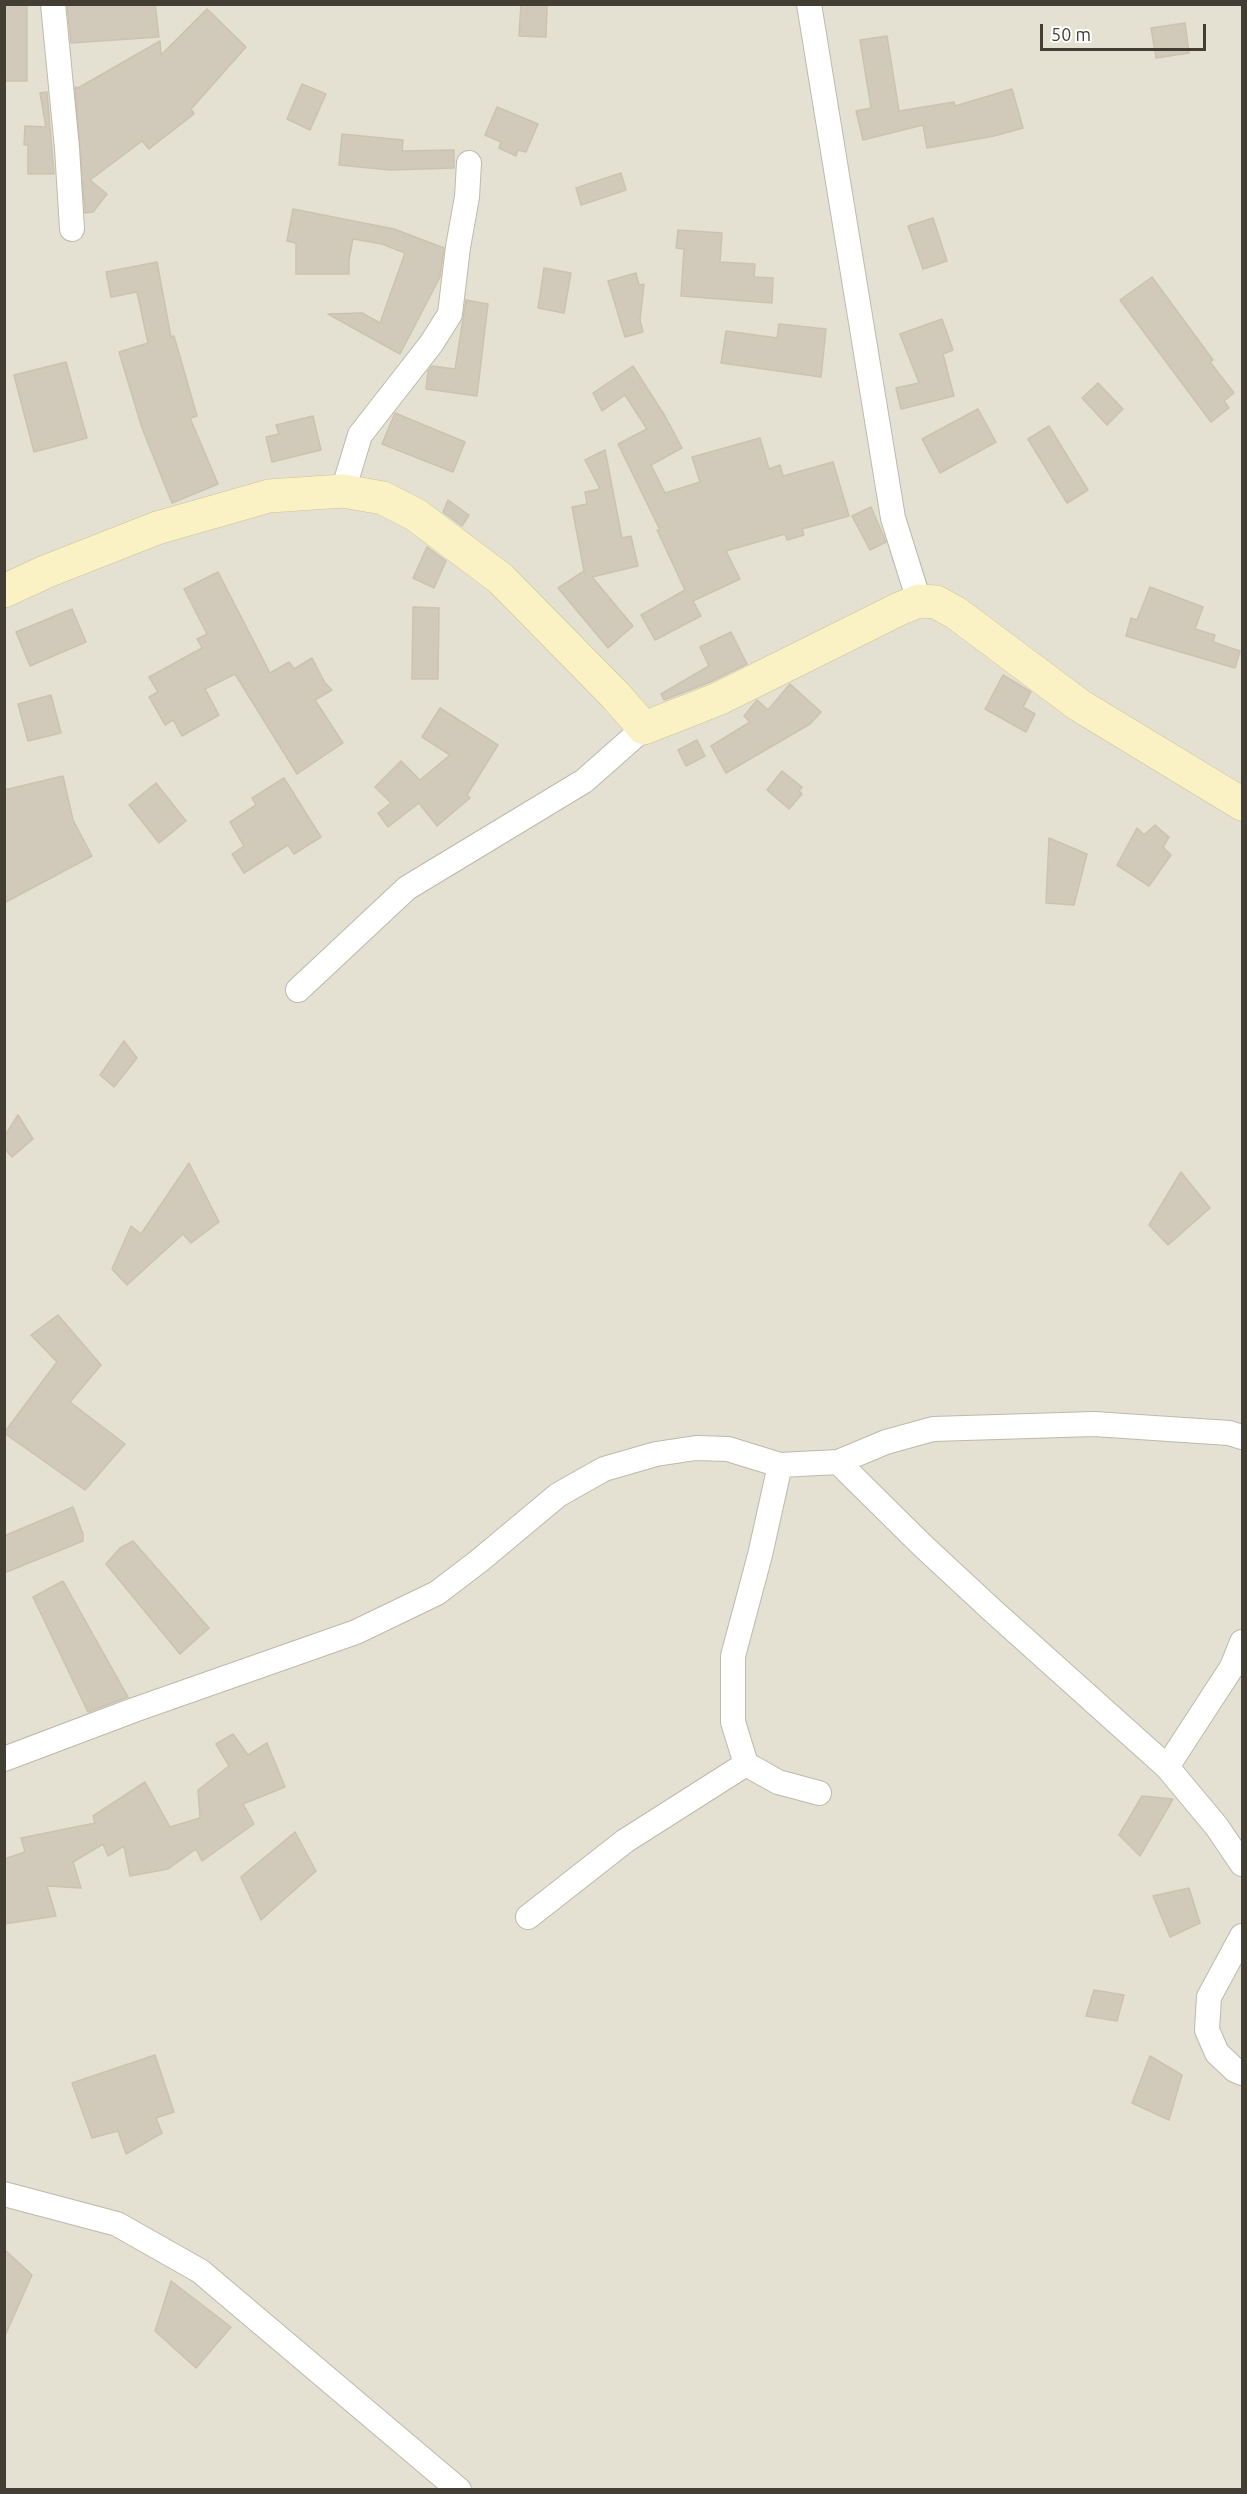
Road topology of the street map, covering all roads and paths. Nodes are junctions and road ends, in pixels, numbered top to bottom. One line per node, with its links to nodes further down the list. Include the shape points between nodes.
1 (53, 4): 4 (street)
2 (809, 4): 7 (street, via 893,518)
3 (469, 163): 5 (street, via 450,314 360,435)
4 (72, 229)
5 (343, 491): 6 (street, via 269,496 157,528); 8 (street, via 383,498 416,515 501,579)
6 (4, 591)
7 (919, 601): 8 (street, via 718,699); 9 (street, via 936,602 956,613 1078,705)
8 (644, 728): 10 (street, via 584,781 407,888)
9 (1242, 804)
10 (298, 990)
11 (1242, 1437): 12 (street, via 1094,1424 933,1429 886,1442)
12 (838, 1462): 13 (street); 17 (street, via 974,1594)
13 (780, 1465): 15 (street, via 728,1449 696,1448 656,1454 604,1469 558,1495 437,1593 356,1632); 16 (street, via 733,1656 733,1722)
14 (1242, 1642): 17 (street, via 1232,1667)
15 (4, 1759)
16 (746, 1764): 18 (street, via 778,1782); 20 (street, via 625,1841)
17 (1167, 1767): 19 (street)
18 (819, 1793)
19 (1242, 1864)
20 (528, 1917)
21 (1242, 1936): 22 (street, via 1209,1997 1207,2031 1217,2053)
22 (1242, 2073)
23 (4, 2194): 24 (street, via 117,2224 200,2271)
24 (459, 2490)

